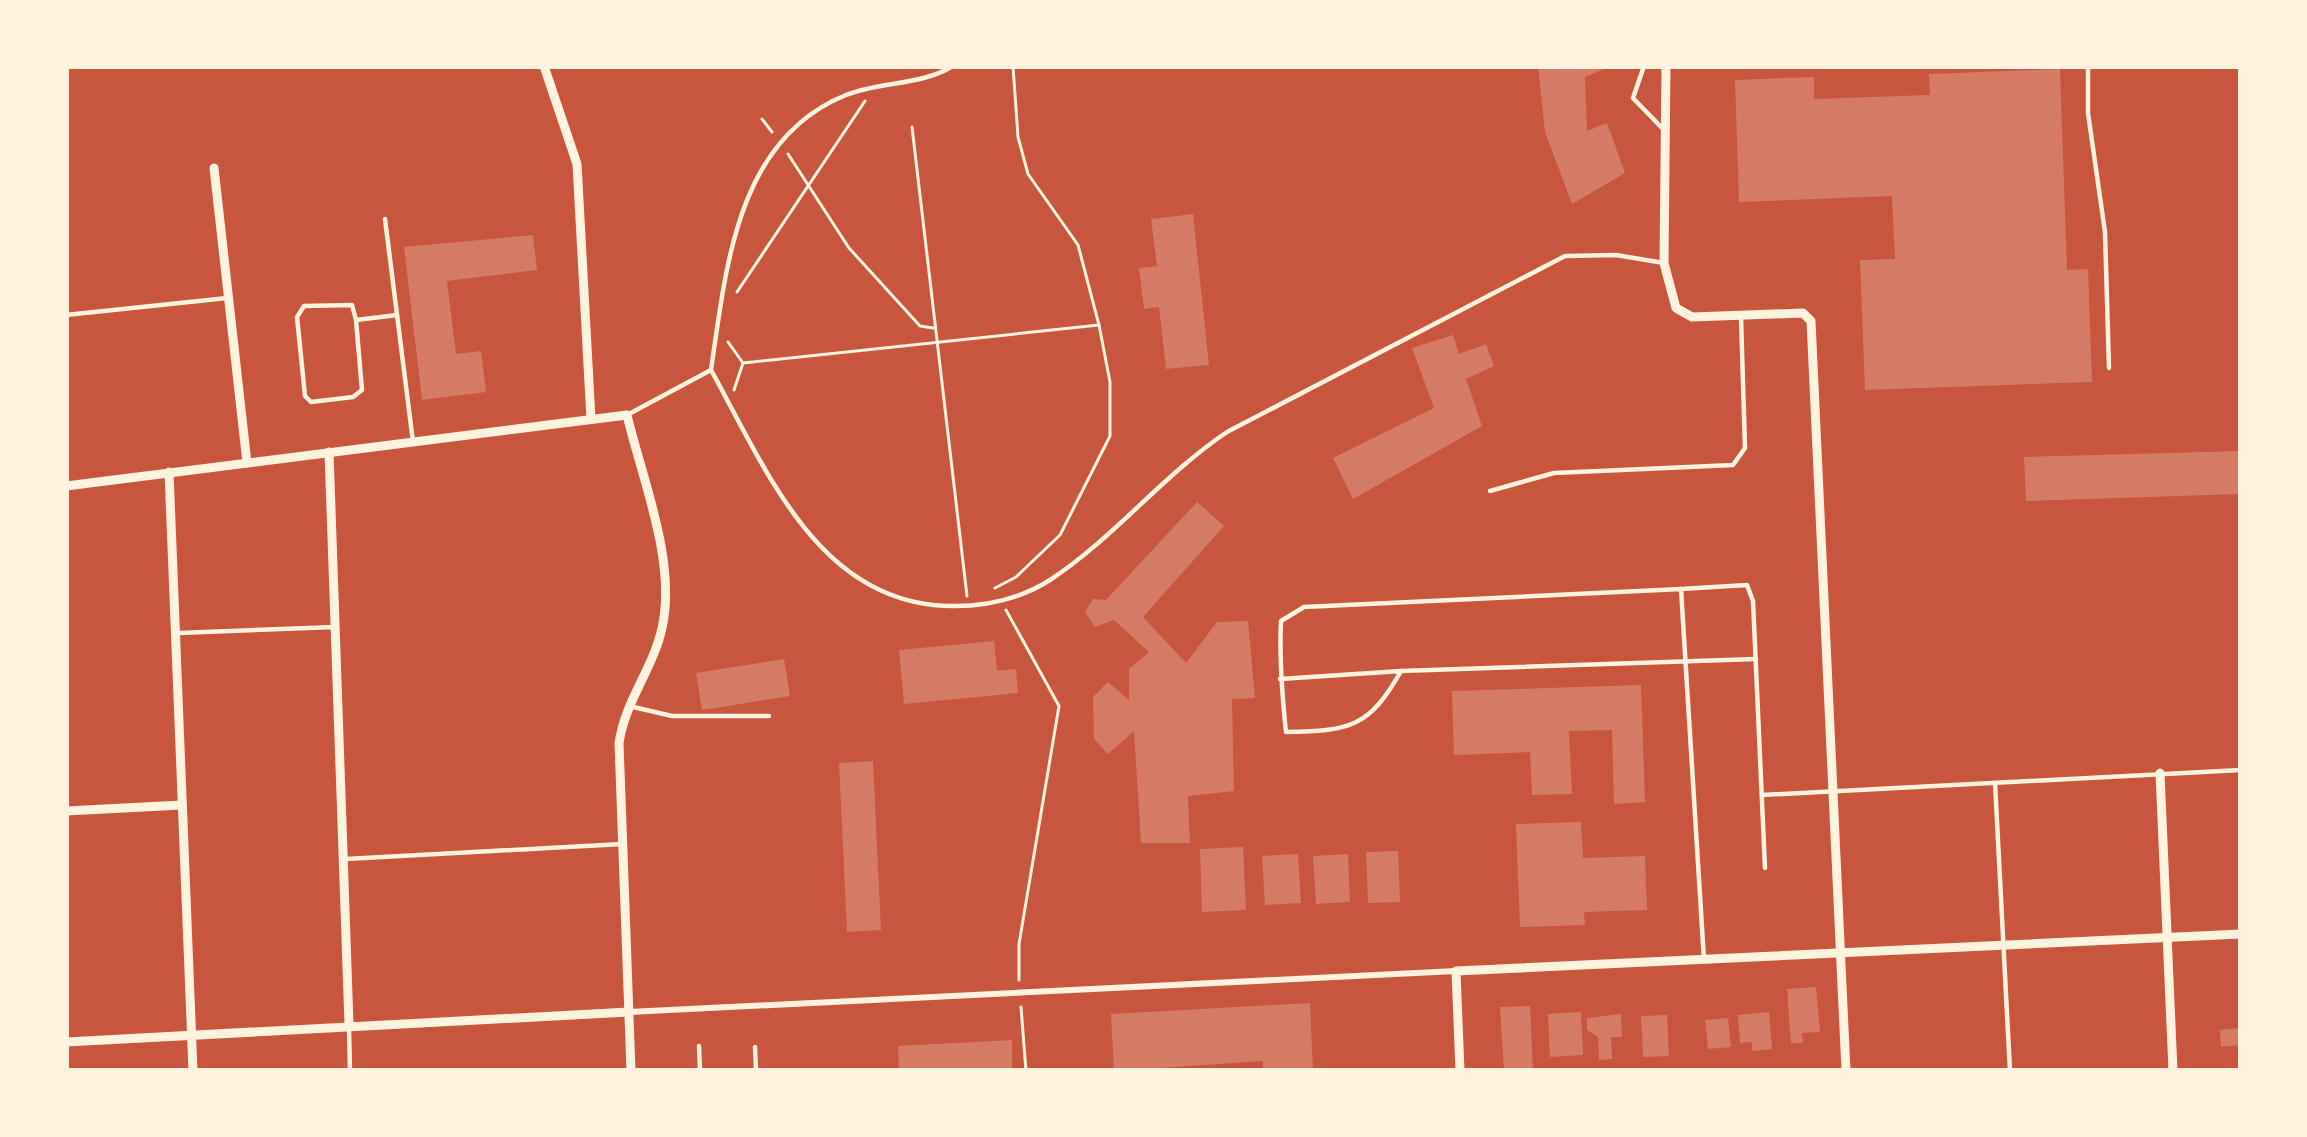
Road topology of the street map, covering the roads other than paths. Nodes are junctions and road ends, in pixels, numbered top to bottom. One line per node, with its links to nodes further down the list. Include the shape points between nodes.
1 (544, 66): 18 (street, via 577,164)
2 (952, 66): 16 (lane, via 820,109 780,143 743,206)
3 (1644, 66): 6 (lane, via 1633,98)
4 (1666, 66): 6 (street)
5 (2088, 66): 15 (lane)
6 (1663, 129): 9 (street)
7 (214, 168): 10 (street)
8 (385, 220): 12 (lane)
9 (1664, 263): 13 (street, via 1682,315); 16 (lane, via 1565,256 1227,432 1053,578 1002,602 968,606 901,600 839,570 801,523)
10 (228, 298): 11 (lane); 21 (street)
11 (66, 314)
12 (397, 315): 14 (lane); 19 (lane)
13 (1741, 315): 24 (lane, via 1745,448 1733,465 1554,473); 37 (street, via 1803,313 1811,321)
14 (356, 320): 14 (lane, via 352,304 343,302 304,307 297,317 311,402 362,390)
15 (2109, 368)
16 (711, 370): 17 (lane)
17 (627, 415): 18 (street); 32 (street, via 665,602 654,653)
18 (592, 419): 19 (street)
19 (413, 442): 20 (street)
20 (329, 452): 21 (street); 26 (street)
21 (247, 463): 22 (street)
22 (169, 472): 23 (street); 27 (street)
23 (66, 486)
24 (1490, 491)
25 (1681, 589): 28 (lane, via 1747,585); 29 (lane); 31 (lane, via 1304,608 1280,621)
26 (335, 627): 27 (lane); 42 (street)
27 (175, 633): 39 (street)
28 (1756, 659): 29 (lane); 38 (lane)
29 (1685, 661): 30 (lane); 48 (lane)
30 (1401, 671): 31 (lane); 31 (lane, via 1379,707 1344,730 1286,732)
31 (1280, 679)
32 (629, 706): 33 (lane, via 672,716); 41 (street, via 619,742)
33 (769, 716)
34 (2241, 770): 35 (lane)
35 (2160, 773): 36 (lane); 45 (street)
36 (1995, 783): 37 (lane); 46 (lane)
37 (1834, 791): 38 (lane); 47 (street)
38 (1762, 795): 43 (lane)
39 (182, 805): 40 (street); 52 (street)
40 (66, 811)
41 (622, 844): 42 (lane); 50 (street)
42 (344, 859): 51 (street)
43 (1765, 868)
44 (2241, 934): 45 (street)
45 (2167, 938): 46 (street); 64 (street)
46 (2005, 946): 47 (street); 63 (lane)
47 (1841, 954): 48 (street); 62 (street)
48 (1703, 960): 49 (street)
49 (1456, 971): 50 (street); 61 (street)
50 (628, 1012): 51 (street); 58 (street)
51 (349, 1024): 52 (street); 57 (lane)
52 (191, 1034): 53 (street); 56 (street)
53 (66, 1042)
54 (699, 1046): 59 (lane)
55 (755, 1047): 60 (lane)
56 (193, 1071)
57 (350, 1071)
58 (631, 1071)
59 (700, 1071)
60 (756, 1071)
61 (1460, 1071)
62 (1846, 1071)
63 (2010, 1071)
64 (2173, 1071)

